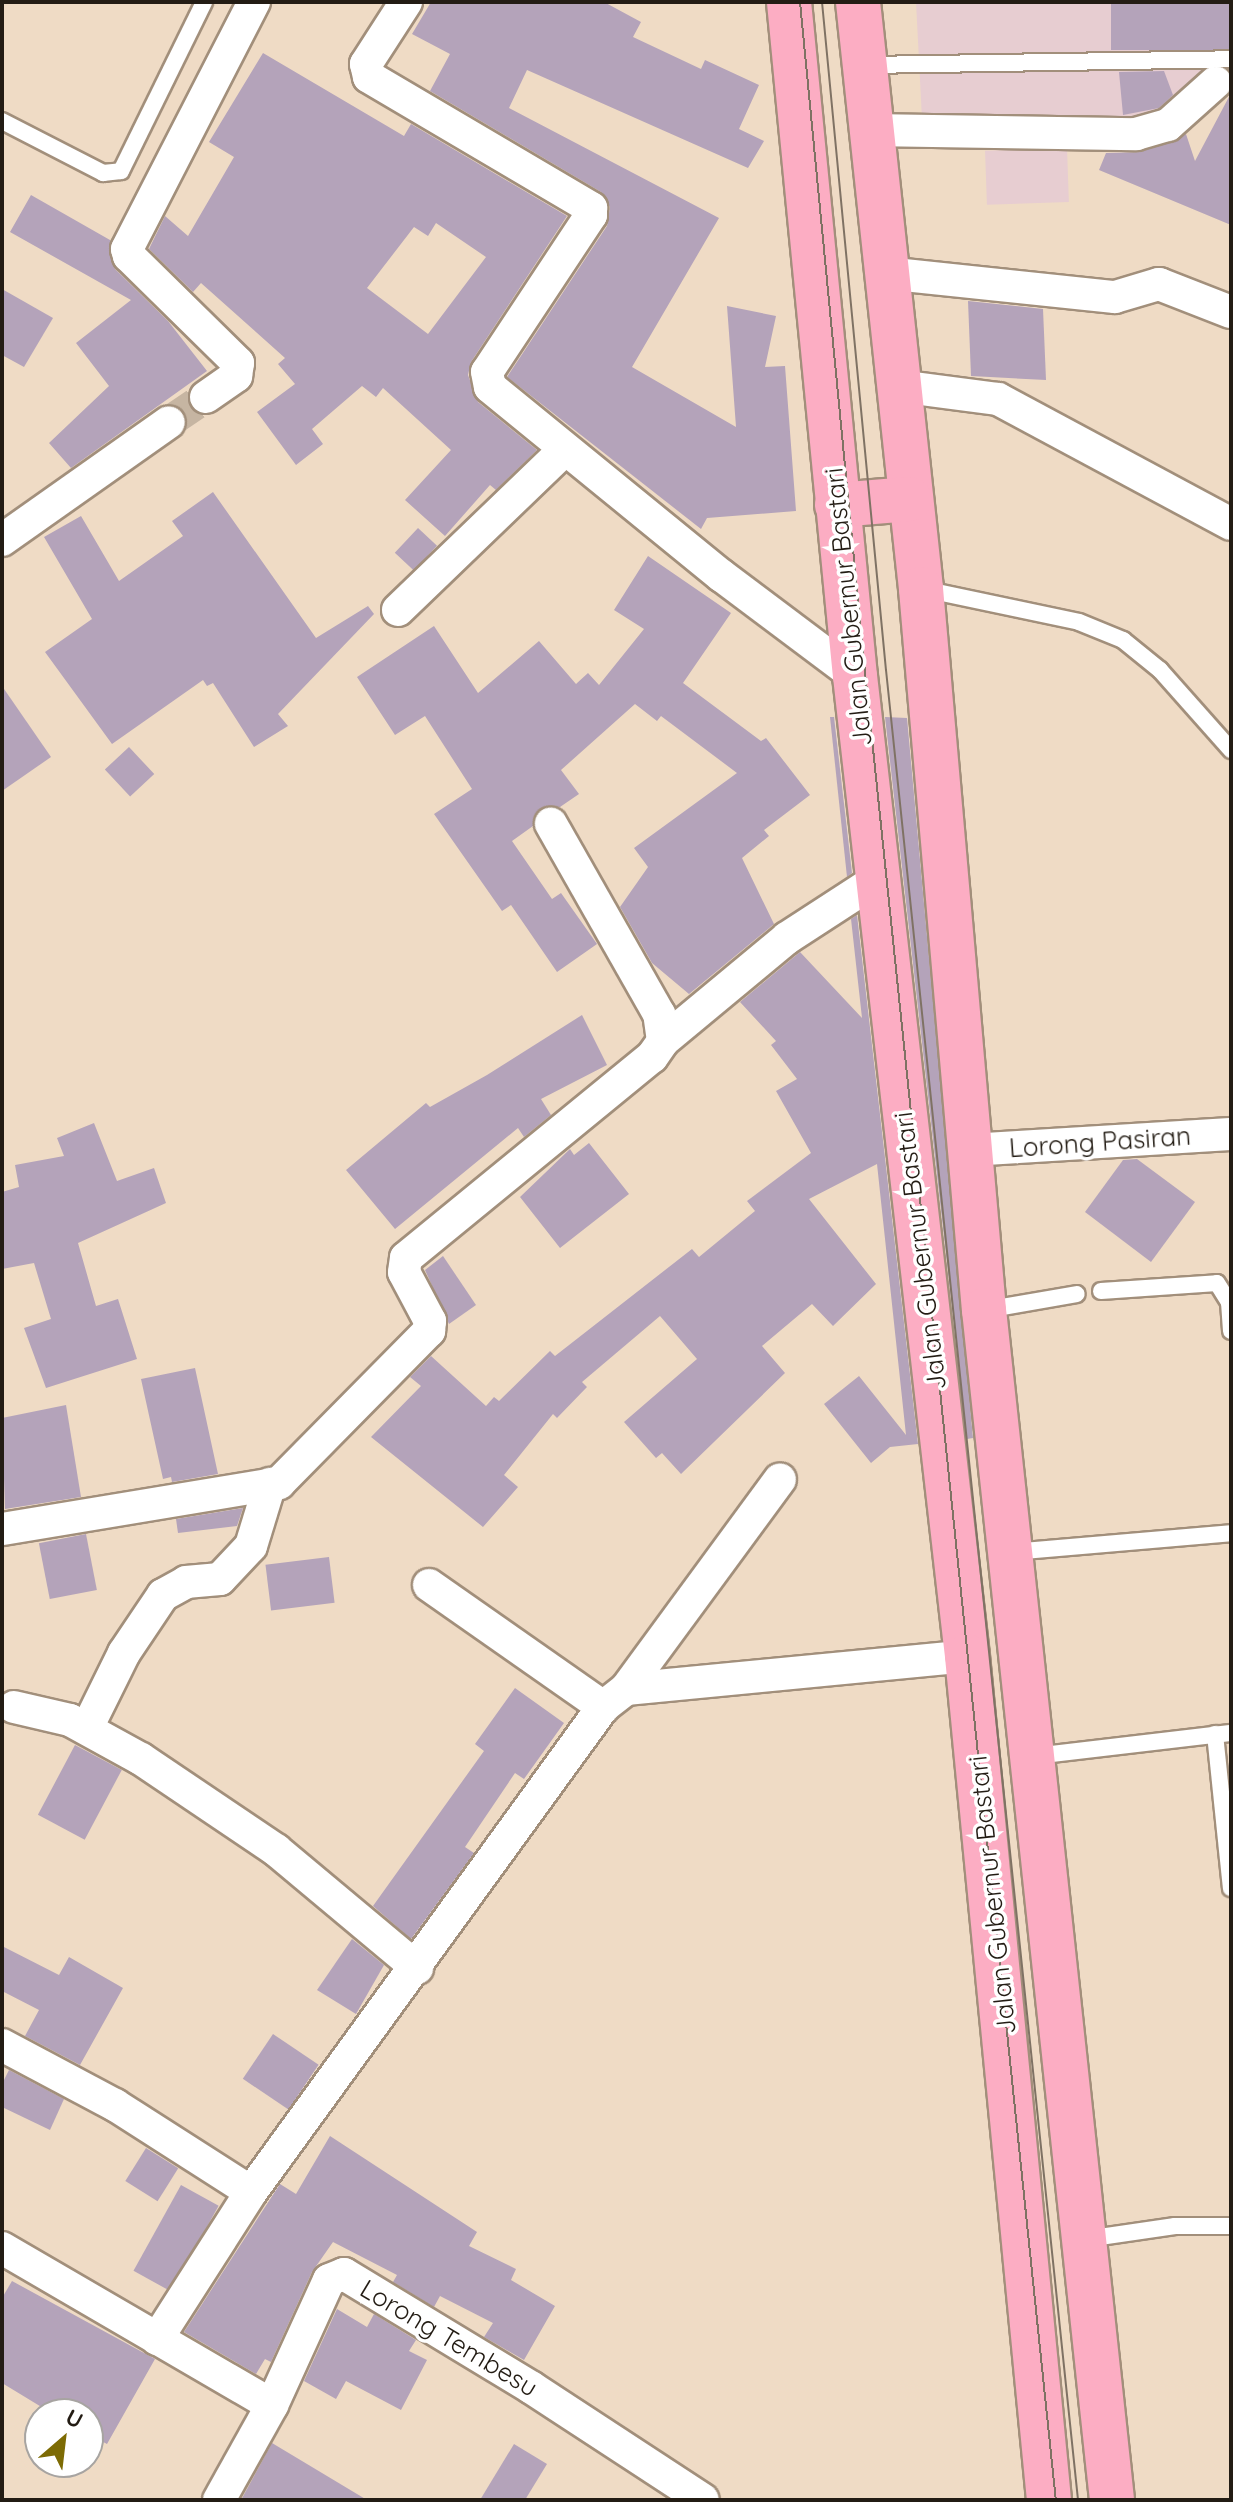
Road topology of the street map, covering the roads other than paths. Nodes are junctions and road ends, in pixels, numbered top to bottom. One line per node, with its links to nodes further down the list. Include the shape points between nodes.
1 (204, 2): 8 (lane, via 121,171 103,173)
2 (254, 2): 13 (street, via 127,249 238,363 236,376)
3 (406, 2): 15 (street, via 366,64 369,77 591,208 487,372 490,387)
4 (858, 2): 6 (highway, Jalan Gubernur Bastari)
5 (780, 3): 17 (highway, Jalan Gubernur Bastari)
6 (864, 65): 7 (lane); 9 (highway, Jalan Gubernur Bastari)
7 (1223, 70): 9 (street, via 1188,111 1155,132)
8 (2, 121)
9 (870, 130): 10 (highway, Jalan Gubernur Bastari)
10 (885, 273): 11 (street, via 1115,297 1159,284); 12 (highway, Jalan Gubernur Bastari)
11 (1231, 312)
12 (898, 386): 16 (highway, Jalan Gubernur Bastari); 18 (street, via 998,399)
13 (206, 397)
14 (169, 422): 19 (street)
15 (564, 450): 21 (street); 22 (street)
16 (910, 499): 17 (highway); 20 (highway, Jalan Gubernur Bastari)
17 (837, 505): 22 (highway, Jalan Gubernur Bastari)
18 (1231, 524)
19 (2, 540)
20 (921, 589): 23 (lane, via 1079,622 1123,640 1160,670); 28 (highway, Jalan Gubernur Bastari)
21 (398, 610)
22 (855, 676): 25 (highway, Jalan Gubernur Bastari)
23 (1231, 750)
24 (551, 824): 26 (street, via 659,1014)
25 (878, 879): 26 (street, via 787,938); 40 (highway, Jalan Gubernur Bastari)
26 (663, 1041): 35 (street, via 639,1069 406,1258 404,1272 430,1321 429,1331 279,1483)
27 (1231, 1134): 28 (street, Lorong Pasiran)
28 (969, 1150): 32 (highway, Jalan Gubernur Bastari)
29 (1227, 1289): 30 (lane, via 1204,1282); 33 (lane)
30 (1101, 1291)
31 (1077, 1294): 32 (lane)
32 (984, 1310): 38 (highway, Jalan Gubernur Bastari)
33 (1231, 1331)
34 (780, 1479): 41 (street)
35 (270, 1484): 36 (street); 43 (street, via 251,1546 220,1579 186,1582 163,1595 124,1653)
36 (2, 1529)
37 (1231, 1533): 38 (lane)
38 (1009, 1552): 45 (highway, Jalan Gubernur Bastari)
39 (429, 1585): 41 (street)
40 (967, 1656): 41 (street); 52 (highway, Jalan Gubernur Bastari)
41 (614, 1698): 47 (street)
42 (14, 1707): 43 (street)
43 (87, 1728): 47 (street, via 276,1850)
44 (1223, 1733): 45 (lane); 46 (lane)
45 (1032, 1756): 51 (highway, Jalan Gubernur Bastari)
46 (1231, 1888)
47 (417, 1968): 49 (street)
48 (2, 2045): 49 (street, via 115,2105)
49 (251, 2192): 54 (street)
50 (1231, 2226): 51 (lane)
51 (1084, 2236): 52 (highway); 59 (highway, Jalan Gubernur Bastari)
52 (1027, 2237): 58 (highway, Jalan Gubernur Bastari)
53 (6, 2261): 54 (street)
54 (157, 2339): 55 (street)
55 (272, 2405): 56 (street); 57 (street, Lorong Tembesu, via 329,2280 344,2274)
56 (219, 2500)
57 (703, 2500)
58 (1049, 2500)
59 (1112, 2500)

